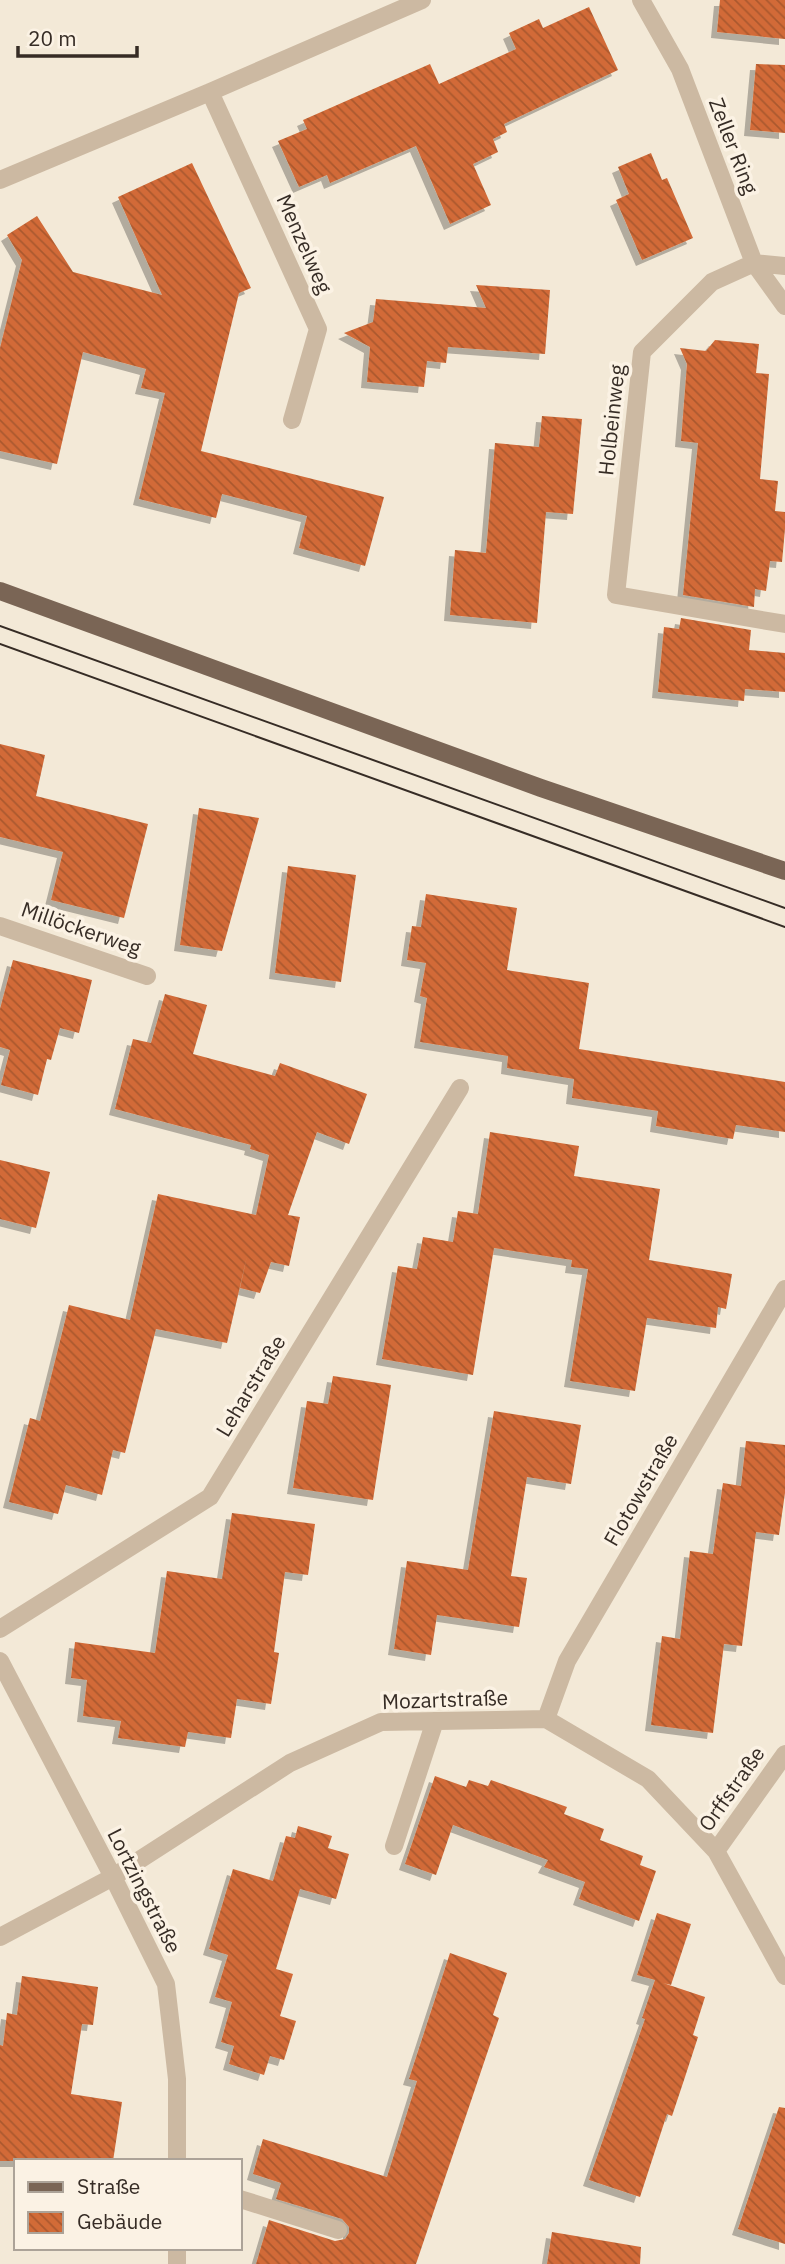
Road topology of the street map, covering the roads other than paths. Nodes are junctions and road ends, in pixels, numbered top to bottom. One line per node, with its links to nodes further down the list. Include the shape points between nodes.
1 (422, 0): 3 (street)
2 (641, 0): 5 (street, Zeller Ring, via 680,69)
3 (210, 92): 4 (street); 8 (street, Menzelweg, via 318,329)
4 (0, 180)
5 (754, 263): 6 (street); 7 (street, Zeller Ring); 10 (street, Holbeinweg, via 712,282 642,352 616,595)
6 (785, 266)
7 (785, 306)
8 (292, 420)
9 (0, 591): 11 (main road, via 541,788)
10 (785, 624)
11 (785, 871)
12 (0, 926): 13 (street, Millöckerweg)
13 (147, 976)
14 (460, 1088): 16 (street, Leharstraße, via 210,1497)
15 (785, 1289): 18 (street, Flotowstraße, via 567,1661)
16 (0, 1629)
17 (0, 1661): 23 (street, Lortzingstraße)
18 (546, 1719): 19 (street, Mozartstraße); 22 (street, via 648,1779)
19 (435, 1721): 21 (street); 23 (street, Mozartstraße, via 381,1722 290,1763)
20 (785, 1754): 22 (street, Orffstraße)
21 (394, 1846)
22 (716, 1852): 25 (street)
23 (113, 1877): 24 (street, Mozartstraße); 26 (street, Lortzingstraße, via 166,1984 177,2078)
24 (0, 1937)
25 (785, 1976)
26 (177, 2159)
27 (242, 2200): 28 (street)
28 (338, 2230)

